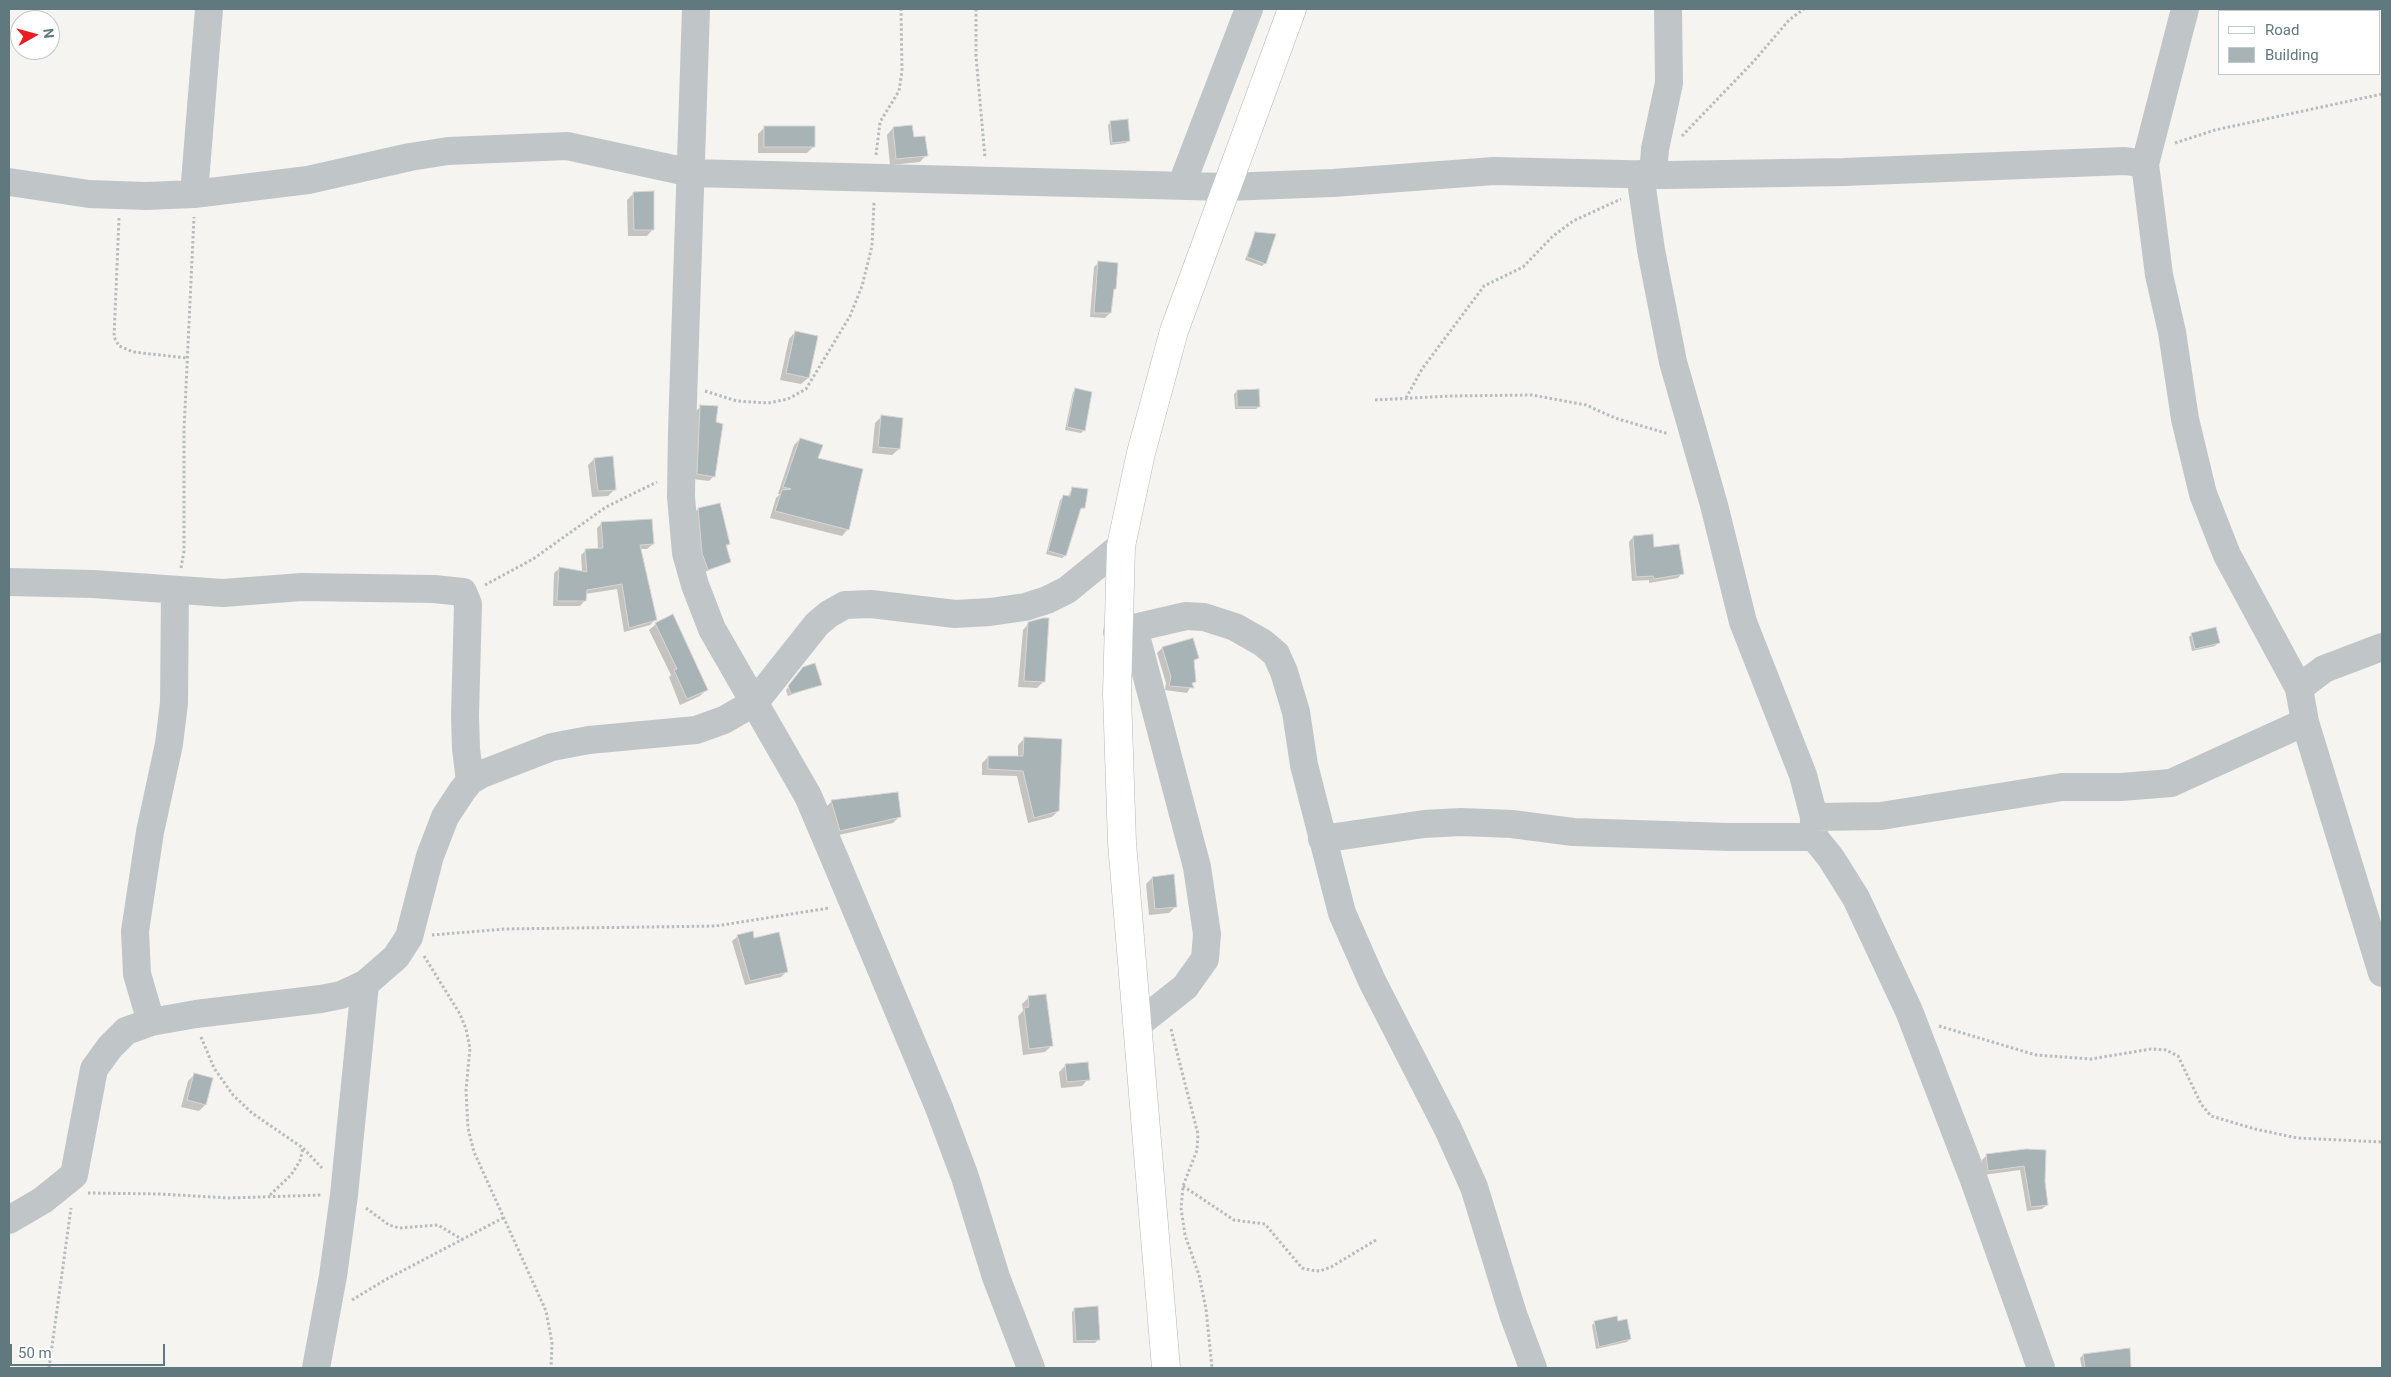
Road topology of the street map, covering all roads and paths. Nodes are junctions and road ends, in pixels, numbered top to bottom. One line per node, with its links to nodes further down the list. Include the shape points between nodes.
1 (209, 9): 19 (street)
2 (696, 9): 12 (street)
3 (901, 9): 14 (path, via 902,71 899,91 880,122)
4 (976, 9): 16 (path, via 976,56)
5 (1249, 9): 17 (street)
6 (1292, 9): 18 (main road)
7 (1668, 9): 13 (street, via 1669,83)
8 (1804, 9): 13 (path, via 1789,20)
9 (2185, 9): 11 (street)
10 (2382, 94): 11 (path, via 2215,130)
11 (2147, 158): 13 (street, via 1844,172); 33 (street, via 2159,275 2172,332 2185,420 2203,494 2227,555)
12 (692, 173): 14 (street); 19 (street, via 567,146 524,147 448,151 308,180); 22 (street)
13 (1647, 175): 18 (street, via 1494,171); 23 (path, via 1573,221 1553,236 1524,267 1484,286 1422,369); 25 (street, via 1651,250 1673,362)
14 (874, 178): 16 (street); 22 (path, via 872,246 862,286 850,316 806,389 788,399 768,403 737,400)
15 (9, 182): 20 (street, via 79,193)
16 (986, 182): 17 (street)
17 (1181, 186): 18 (street)
18 (1226, 187): 27 (main road, via 1174,331)
19 (194, 194): 20 (street); 21 (path)
20 (119, 195): 21 (path, via 114,338 119,346 134,352)
21 (187, 358): 29 (path, via 184,551)
22 (683, 384): 26 (street)
23 (1406, 398): 24 (path); 25 (path, via 1532,395 1586,405 1615,418)
24 (1376, 400)
25 (1696, 443): 37 (street, via 1743,622 1803,775)
26 (682, 471): 30 (path, via 606,507 504,576); 34 (street, via 686,553 695,585 712,629)
27 (1120, 546): 31 (main road); 34 (street, via 1067,590 1025,607 955,614 879,605 845,605 817,624)
28 (9, 582): 29 (street)
29 (175, 590): 30 (street, via 223,593 302,587); 46 (street, via 174,695 169,744 151,824 135,931 137,974)
30 (463, 592): 36 (street, via 468,604 465,714)
31 (1126, 630): 38 (street, via 1186,616 1204,617 1235,627 1276,654 1296,712 1304,765); 43 (street, via 1197,868 1207,934 1205,959 1185,987); 47 (main road, via 1117,694 1122,843)
32 (2382, 647): 33 (street, via 2324,669)
33 (2299, 688): 35 (street)
34 (755, 702): 36 (street, via 724,720 696,730 589,740 552,747 482,774); 39 (street, via 808,796)
35 (2305, 722): 37 (street, via 2171,782 2062,787); 41 (street)
36 (470, 782): 40 (street, via 445,817 430,856)
37 (1814, 827): 38 (street, via 1730,837 1572,832 1512,824 1461,822 1424,824); 45 (street, via 1856,898)
38 (1322, 839): 66 (street, via 1345,921 1474,1187)
39 (854, 904): 40 (path, via 716,926 505,929); 63 (street, via 942,1114 966,1177 996,1277)
40 (412, 937): 42 (street, via 396,957); 55 (path, via 466,1029 470,1048 466,1090 468,1128 474,1152)
41 (2382, 973)
42 (365, 984): 44 (street, via 341,995 321,999); 54 (street)
43 (1165, 1003): 47 (street); 52 (path, via 1198,1134 1197,1150)
44 (196, 1014): 46 (street); 49 (path, via 202,1042 214,1068 233,1095 252,1113)
45 (1912, 1018): 48 (path, via 2036,1056 2091,1059 2151,1049 2166,1050 2178,1056 2201,1104 2211,1116 2297,1138); 67 (street)
46 (151, 1022): 51 (street, via 126,1031 94,1069)
47 (1137, 1026): 64 (main road)
48 (2382, 1142)
49 (304, 1148): 50 (path); 53 (path, via 291,1175)
50 (324, 1170)
51 (73, 1184): 53 (path, via 229,1198); 56 (street); 60 (path)
52 (1183, 1186): 58 (path, via 1234,1220 1265,1224 1302,1268 1320,1271 1331,1267); 65 (path, via 1185,1235 1202,1292)
53 (270, 1195): 54 (path)
54 (344, 1195): 57 (path, via 389,1225 399,1228 438,1225); 59 (street)
55 (503, 1218): 57 (path); 62 (path, via 549,1320)
56 (9, 1220)
57 (463, 1240): 59 (path)
58 (1376, 1240)
59 (326, 1316): 61 (street)
60 (49, 1368)
61 (316, 1368)
62 (552, 1368)
63 (1031, 1368)
64 (1166, 1368)
65 (1212, 1368)
66 (1533, 1368)
67 (2042, 1368)

